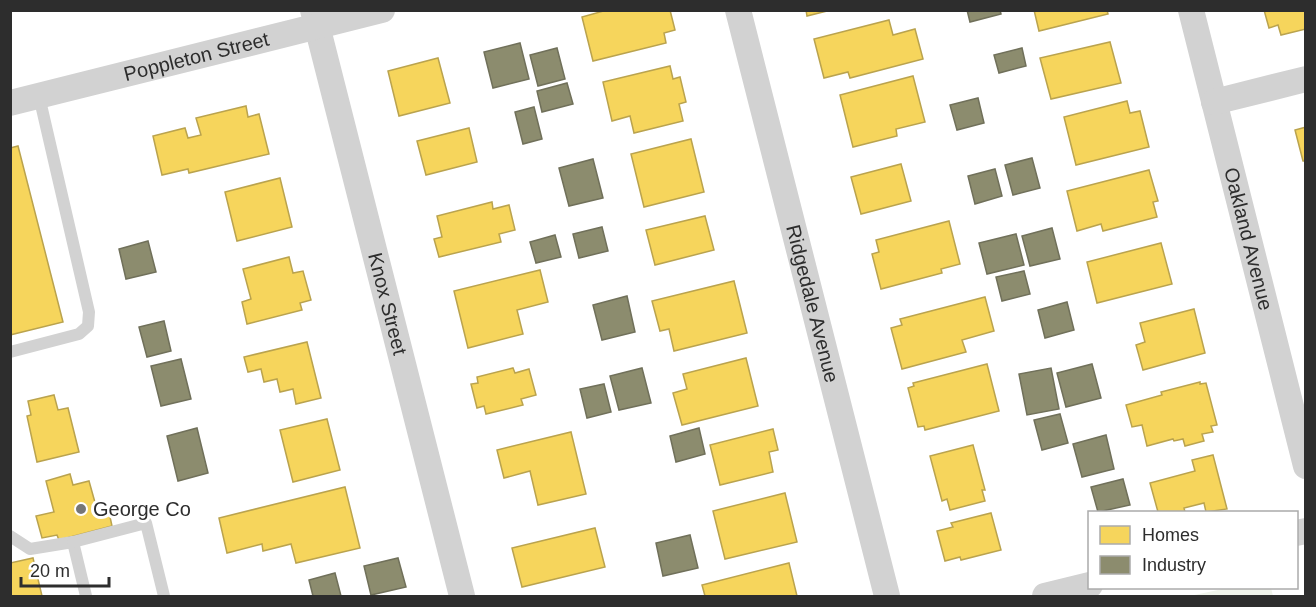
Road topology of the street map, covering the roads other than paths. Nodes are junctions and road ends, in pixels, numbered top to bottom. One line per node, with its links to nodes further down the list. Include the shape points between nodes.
1 (382, 10): 4 (street, Poppleton Street)
2 (738, 10): 17 (street, Ridgedale Avenue)
3 (1191, 10): 7 (street, Oakland Avenue)
4 (315, 18): 6 (street, Poppleton Street); 16 (street, Knox Street)
5 (1305, 79): 7 (street)
6 (39, 96): 8 (street, Poppleton Street); 9 (lane, via 89,312 88,326 79,334)
7 (1214, 102): 10 (street, Oakland Avenue)
8 (10, 103)
9 (10, 352)
10 (1305, 466)
11 (10, 536): 12 (lane, via 30,549)
12 (73, 542): 14 (lane); 15 (lane, via 146,523)
13 (1088, 585): 18 (street)
14 (86, 597)
15 (164, 597)
16 (462, 597)
17 (887, 597)
18 (1045, 597)

